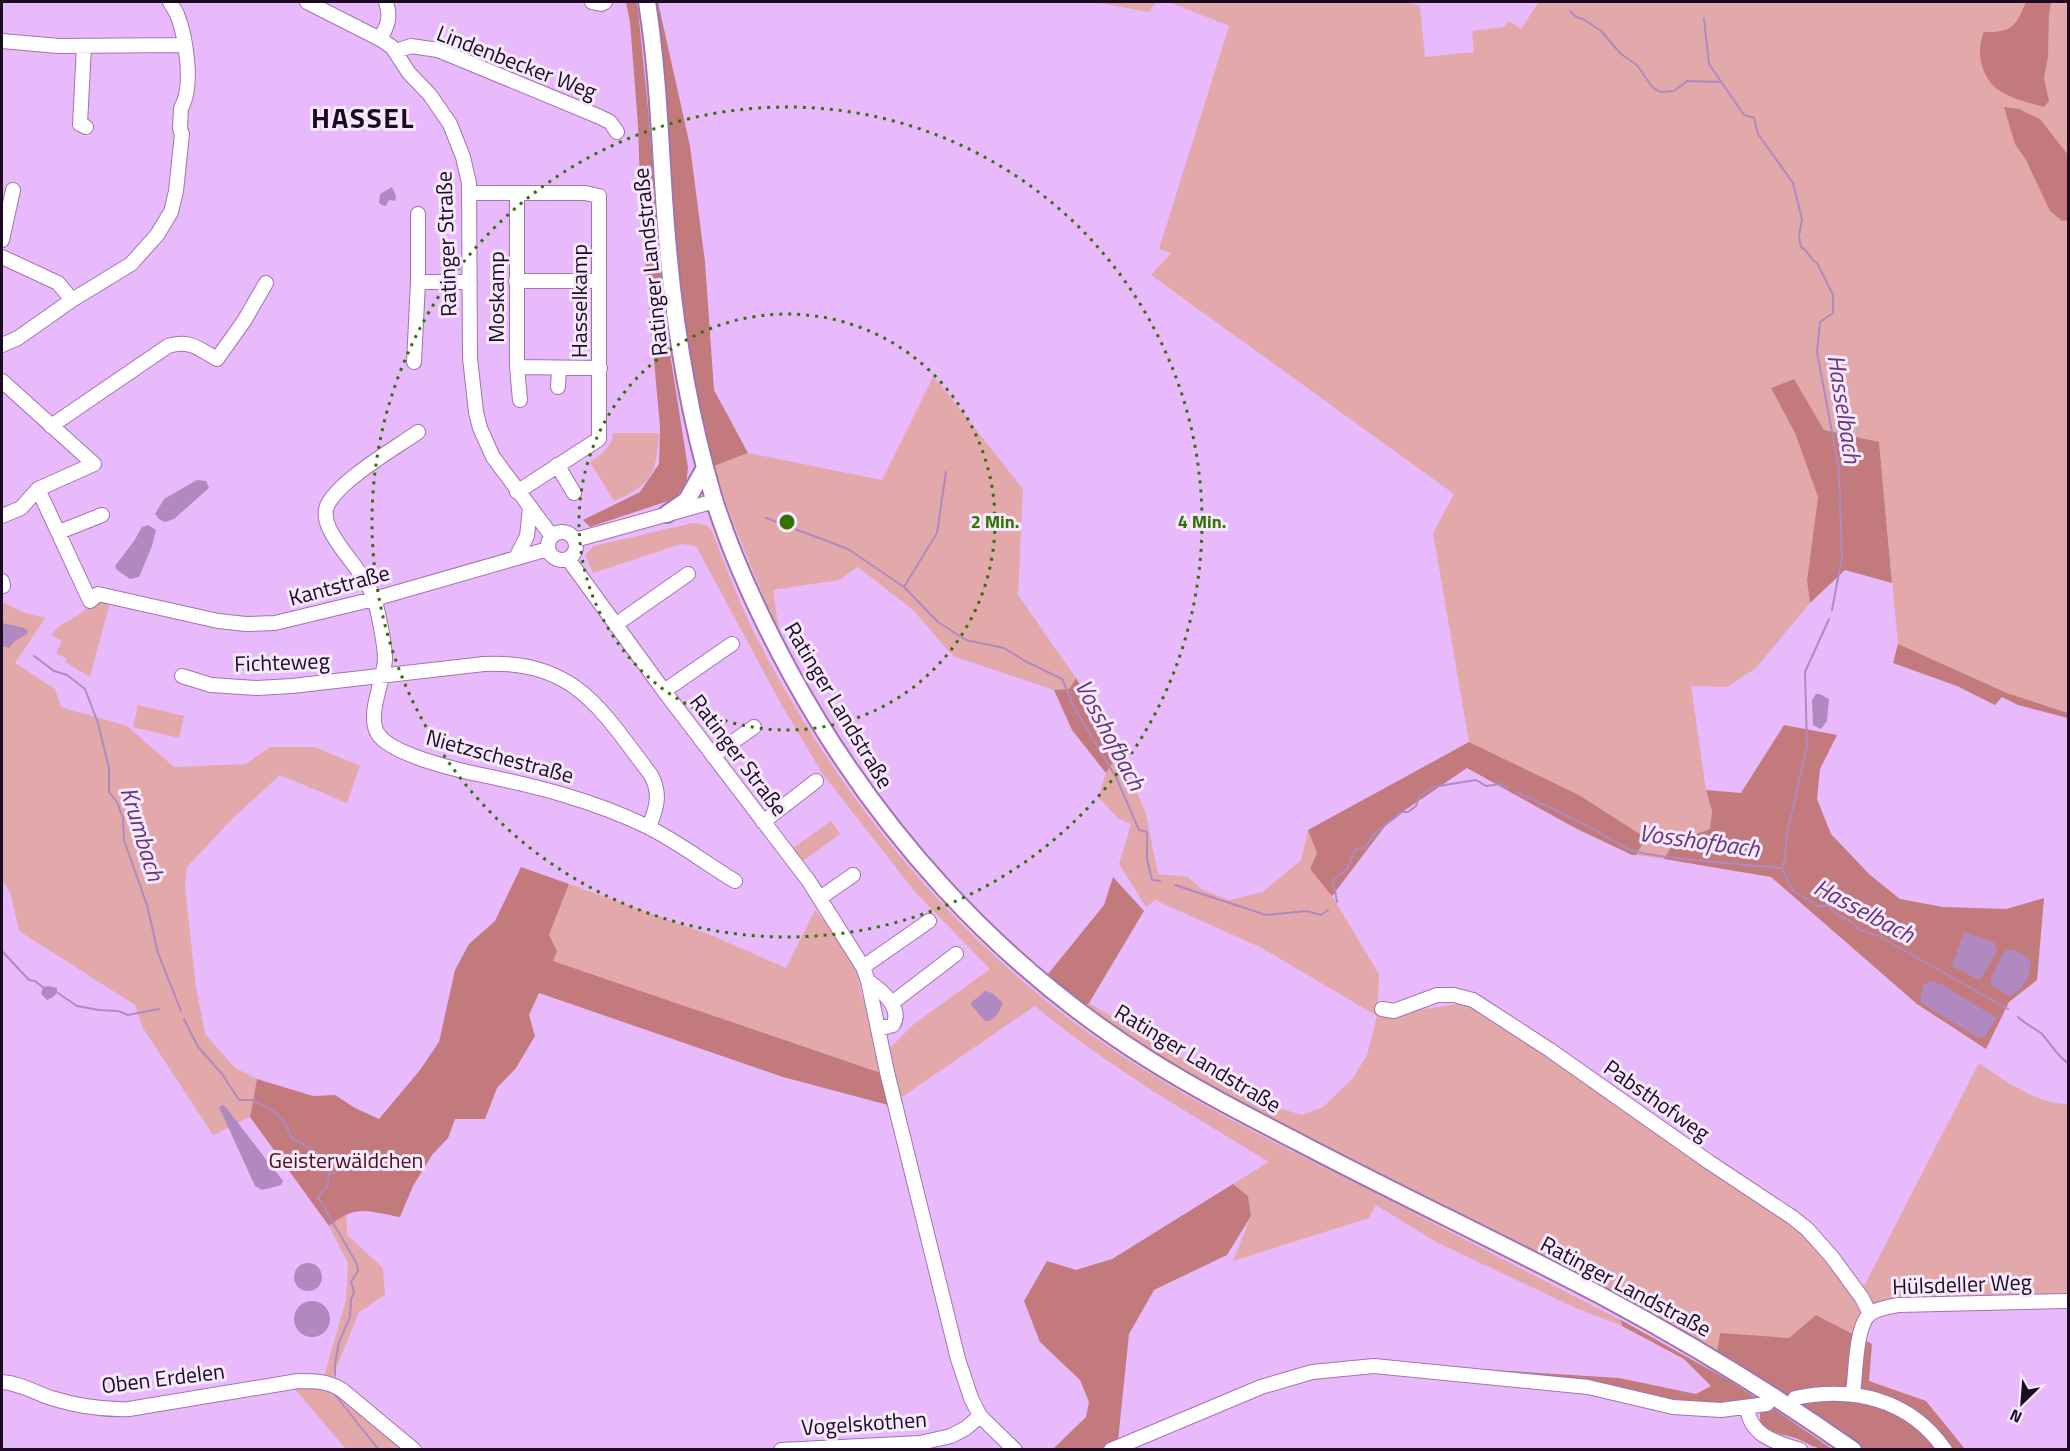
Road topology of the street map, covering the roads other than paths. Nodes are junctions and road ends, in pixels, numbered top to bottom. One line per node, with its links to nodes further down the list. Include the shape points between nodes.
1 (170, 2): 9 (street, via 177,13)
2 (307, 2): 7 (street, Ratinger Straße)
3 (386, 2): 7 (street, via 389,23)
4 (592, 2): 5 (street)
5 (606, 2)
6 (647, 2): 38 (main road, Ratinger Landstraße, via 674,300 691,409)
7 (380, 39): 12 (street, Ratinger Straße)
8 (2, 41): 10 (street); 11 (street)
9 (184, 45): 11 (street); 26 (street, via 188,64 185,102 181,108 181,158 171,212 158,235 131,264)
10 (2, 46)
11 (84, 46): 13 (street, via 81,124)
12 (396, 51): 14 (street, Lindenbecker Weg, via 411,46 438,50 600,117); 16 (street, Ratinger Straße, via 450,124 464,157)
13 (86, 127)
14 (617, 132)
15 (13, 190): 19 (street)
16 (470, 193): 17 (street, Hasselkamp); 24 (street, Ratinger Straße)
17 (517, 194): 21 (street, Moskamp); 22 (street, Hasselkamp, via 599,196)
18 (418, 214): 23 (street)
19 (2, 240)
20 (2, 256): 26 (street, via 58,283)
21 (516, 281): 22 (street); 29 (street, Moskamp)
22 (599, 281): 31 (street, Hasselkamp)
23 (418, 282): 24 (street); 28 (street)
24 (470, 282): 40 (street, Ratinger Straße, via 470,358 476,412 489,450)
25 (267, 283): 35 (street, via 217,358 188,344 168,346)
26 (72, 300): 27 (street)
27 (2, 345)
28 (414, 362)
29 (517, 367): 30 (street); 34 (street, Moskamp)
30 (559, 368): 31 (street); 33 (street)
31 (600, 368): 37 (street, Hasselkamp, via 599,439)
32 (2, 381): 35 (street)
33 (558, 387)
34 (520, 400)
35 (51, 426): 39 (street, via 94,464)
36 (418, 432): 53 (street, Nietzschestraße, via 347,481 327,506 325,519 330,530 363,574)
37 (557, 465): 40 (street, Hasselkamp); 41 (street)
38 (705, 468): 42 (main road, Ratinger Landstraße); 44 (main road, via 687,500)
39 (38, 489): 46 (street, via 21,508); 47 (street)
40 (517, 492): 43 (street, Ratinger Straße)
41 (574, 493)
42 (715, 501): 44 (street); 87 (main road, Ratinger Landstraße, via 767,631 858,783 941,885 1059,995 1144,1057 1202,1091 1674,1335)
43 (530, 508): 49 (street, Ratinger Straße); 50 (street, via 527,536)
44 (668, 514): 48 (street)
45 (102, 515): 47 (street)
46 (2, 516)
47 (59, 532): 53 (street, Kantstraße, via 90,601 98,594 218,621 256,624 275,623)
48 (575, 540): 49 (street, via 566,532 557,532); 51 (street, via 576,549)
49 (550, 542): 50 (street, Kantstraße); 51 (street, via 550,554)
50 (516, 558): 53 (street, Kantstraße)
51 (568, 559): 54 (street, Ratinger Straße)
52 (688, 574): 54 (street)
53 (374, 598): 57 (street, Nietzschestraße, via 385,656)
54 (615, 625): 58 (street, Ratinger Straße)
55 (732, 644): 58 (street)
56 (182, 676): 57 (street, Fichteweg, via 211,685 257,688)
57 (384, 676): 63 (street, Nietzschestraße, via 373,719 383,740 397,748 429,762 559,792); 63 (street, Fichteweg, via 503,663 538,668 565,679 600,708 651,775 658,796)
58 (664, 691): 60 (street, Ratinger Straße)
59 (754, 727): 60 (street)
60 (713, 756): 62 (street, Ratinger Straße)
61 (816, 781): 62 (street)
62 (763, 822): 66 (street, Ratinger Straße)
63 (649, 827): 65 (street, Nietzschestraße)
64 (853, 875): 66 (street)
65 (735, 881)
66 (820, 898): 69 (street, Ratinger Straße)
67 (929, 921): 69 (street)
68 (956, 954): 71 (street)
69 (863, 967): 70 (street, Ratinger Straße)
70 (868, 981): 71 (street, Ratinger Straße); 73 (street, Ratinger Straße)
71 (891, 1003): 73 (street, via 897,1019 893,1025)
72 (1382, 1009): 75 (street, Pabsthofweg, via 1394,1011 1437,995 1454,995 1481,1005 1792,1217 1832,1257)
73 (878, 1029): 81 (street, Ratinger Straße, via 958,1359)
74 (2068, 1301): 75 (street, Hülsdeller Weg, via 1898,1305)
75 (1870, 1314): 77 (street, Hülsdeller Weg, via 1860,1332)
76 (2, 1382): 82 (street, Oben Erdelen, via 62,1401 109,1410 298,1381 332,1384)
77 (1853, 1394): 78 (street); 88 (street, via 1890,1404 1913,1417)
78 (1795, 1398)
79 (1767, 1404): 80 (street)
80 (1747, 1408): 85 (street, via 1673,1407 1588,1387 1374,1366 1312,1372); 86 (street, via 1751,1423 1767,1439)
81 (980, 1416): 83 (street, Vogelskothen, via 951,1436 920,1443); 84 (street)
82 (414, 1449)
83 (781, 1449)
84 (1015, 1449)
85 (1111, 1449)
86 (1800, 1449)
87 (1853, 1449)
88 (1945, 1449)

